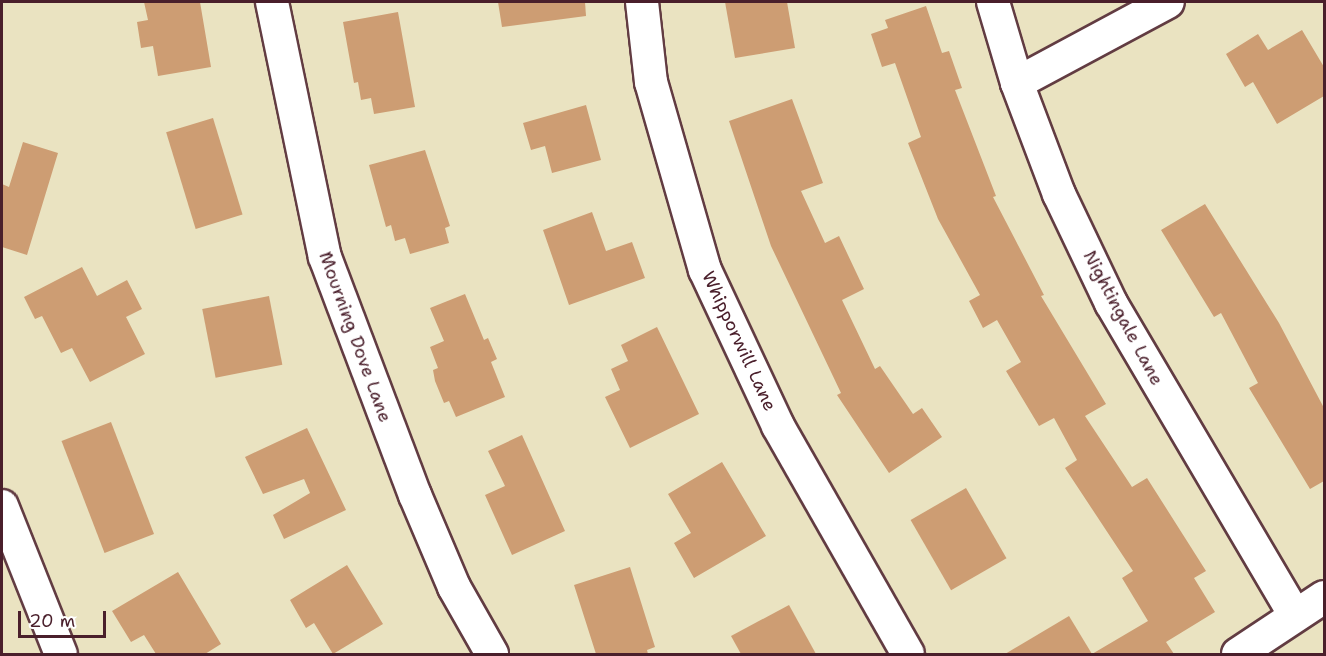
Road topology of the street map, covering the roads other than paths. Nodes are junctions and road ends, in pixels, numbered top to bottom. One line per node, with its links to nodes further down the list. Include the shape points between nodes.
1 (272, 2): 10 (street, Mourning Dove Lane, via 325,257 415,495 454,586)
2 (642, 2): 11 (street, Whipporwill Lane, via 651,82 705,270 778,426)
3 (993, 2): 5 (street, Nightingale Lane)
4 (1168, 2): 5 (street)
5 (1017, 83): 8 (street, Nightingale Lane, via 1059,194 1111,303)
6 (2, 506): 9 (street, via 32,591)
7 (1324, 597): 8 (street)
8 (1295, 615): 12 (street)
9 (61, 654)
10 (492, 654)
11 (908, 654)
12 (1238, 654)

